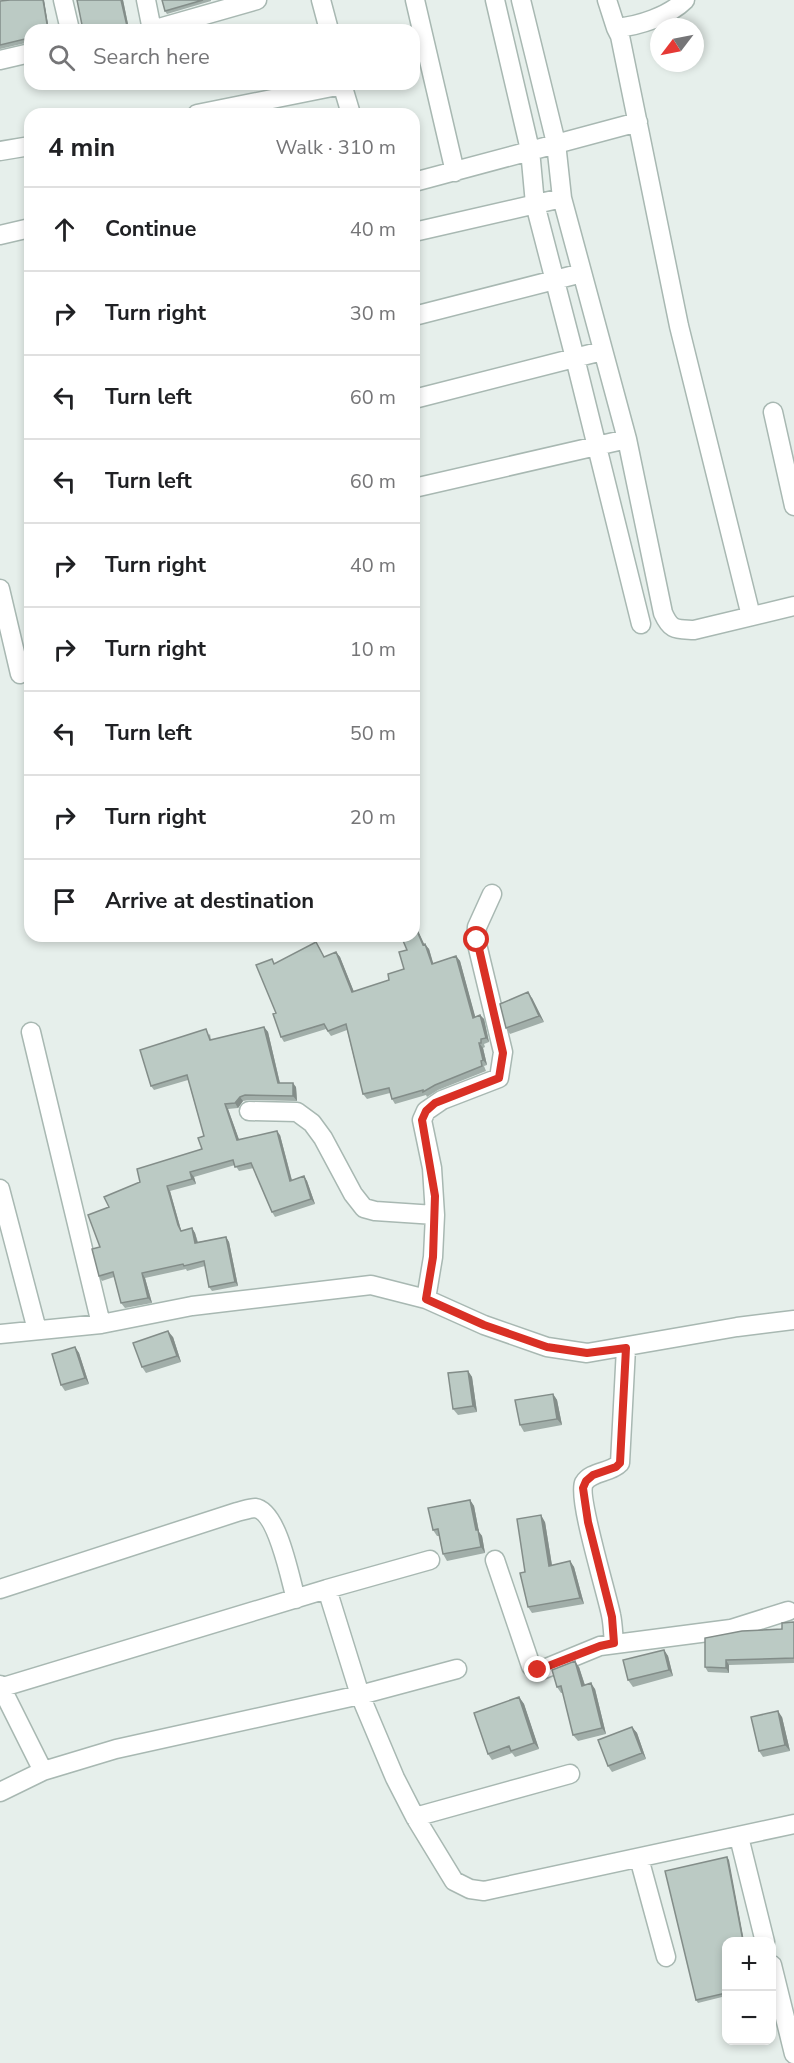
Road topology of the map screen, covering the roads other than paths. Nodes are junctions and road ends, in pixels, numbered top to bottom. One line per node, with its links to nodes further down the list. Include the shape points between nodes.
1 (63, 0): 11 (street)
2 (146, 0): 12 (street)
3 (258, 0): 10 (street)
4 (321, 0): 14 (street)
5 (415, 0): 27 (street)
6 (495, 0): 25 (street)
7 (520, 0): 23 (street)
8 (607, 0): 15 (street)
9 (685, 0): 15 (street, via 659,16)
10 (238, 2): 13 (street)
11 (69, 24)
12 (151, 24)
13 (170, 24)
14 (327, 24)
15 (616, 28): 22 (street)
16 (24, 54): 17 (street)
17 (0, 60)
18 (317, 90): 20 (street)
19 (344, 90): 21 (street)
20 (227, 108)
21 (349, 108)
22 (638, 122): 23 (street); 47 (street, via 679,326)
23 (556, 143): 25 (street); 29 (street)
24 (24, 147): 26 (street)
25 (530, 150): 27 (street); 30 (street)
26 (0, 151)
27 (455, 172): 28 (street)
28 (420, 181)
29 (562, 198): 30 (street); 34 (street)
30 (535, 204): 32 (street); 35 (street)
31 (24, 229): 33 (street)
32 (420, 231)
33 (0, 235)
34 (582, 273): 35 (street); 37 (street)
35 (554, 280): 36 (street); 38 (street)
36 (420, 314)
37 (602, 351): 38 (street); 41 (street)
38 (575, 358): 39 (street); 42 (street)
39 (420, 397)
40 (773, 412): 44 (street)
41 (627, 439): 42 (street); 47 (street, via 667,621 677,629 694,630)
42 (596, 446): 43 (street); 48 (street)
43 (420, 487)
44 (794, 506)
45 (0, 589): 49 (street)
46 (794, 606): 47 (street)
47 (751, 616)
48 (640, 624)
49 (5, 625): 50 (street)
50 (20, 674)
51 (492, 894): 55 (street, via 477,927 477,940 503,1053 499,1078 435,1103 426,1111 422,1120 432,1168)
52 (31, 1032): 58 (street)
53 (249, 1111): 55 (street, via 297,1112 312,1123 364,1208)
54 (0, 1189): 59 (street)
55 (435, 1215): 56 (street)
56 (426, 1299): 58 (street, via 371,1285 351,1286 192,1306); 61 (street, via 547,1347 587,1353)
57 (794, 1320): 61 (street)
58 (100, 1324): 59 (street)
59 (37, 1330): 60 (street)
60 (0, 1334)
61 (626, 1348): 68 (street, via 620,1463 588,1479 583,1488 612,1617)
62 (430, 1560): 65 (street)
63 (495, 1560): 68 (street, via 534,1670 544,1670)
64 (0, 1589): 66 (street, via 255,1508 267,1513 275,1526)
65 (327, 1589): 66 (street); 71 (street)
66 (296, 1599): 70 (street)
67 (788, 1611): 68 (street, via 730,1629)
68 (614, 1643)
69 (457, 1669): 71 (street)
70 (0, 1687): 72 (street)
71 (360, 1695): 72 (street, via 116,1749); 75 (street)
72 (43, 1771): 74 (street)
73 (570, 1774): 75 (street)
74 (0, 1792)
75 (415, 1817): 78 (street, via 454,1881 470,1889 484,1891)
76 (794, 1824): 77 (street)
77 (739, 1837): 78 (street); 79 (street)
78 (639, 1858): 80 (street)
79 (764, 1937)
80 (666, 1957)
81 (776, 1984): 82 (street)
82 (794, 2054)

